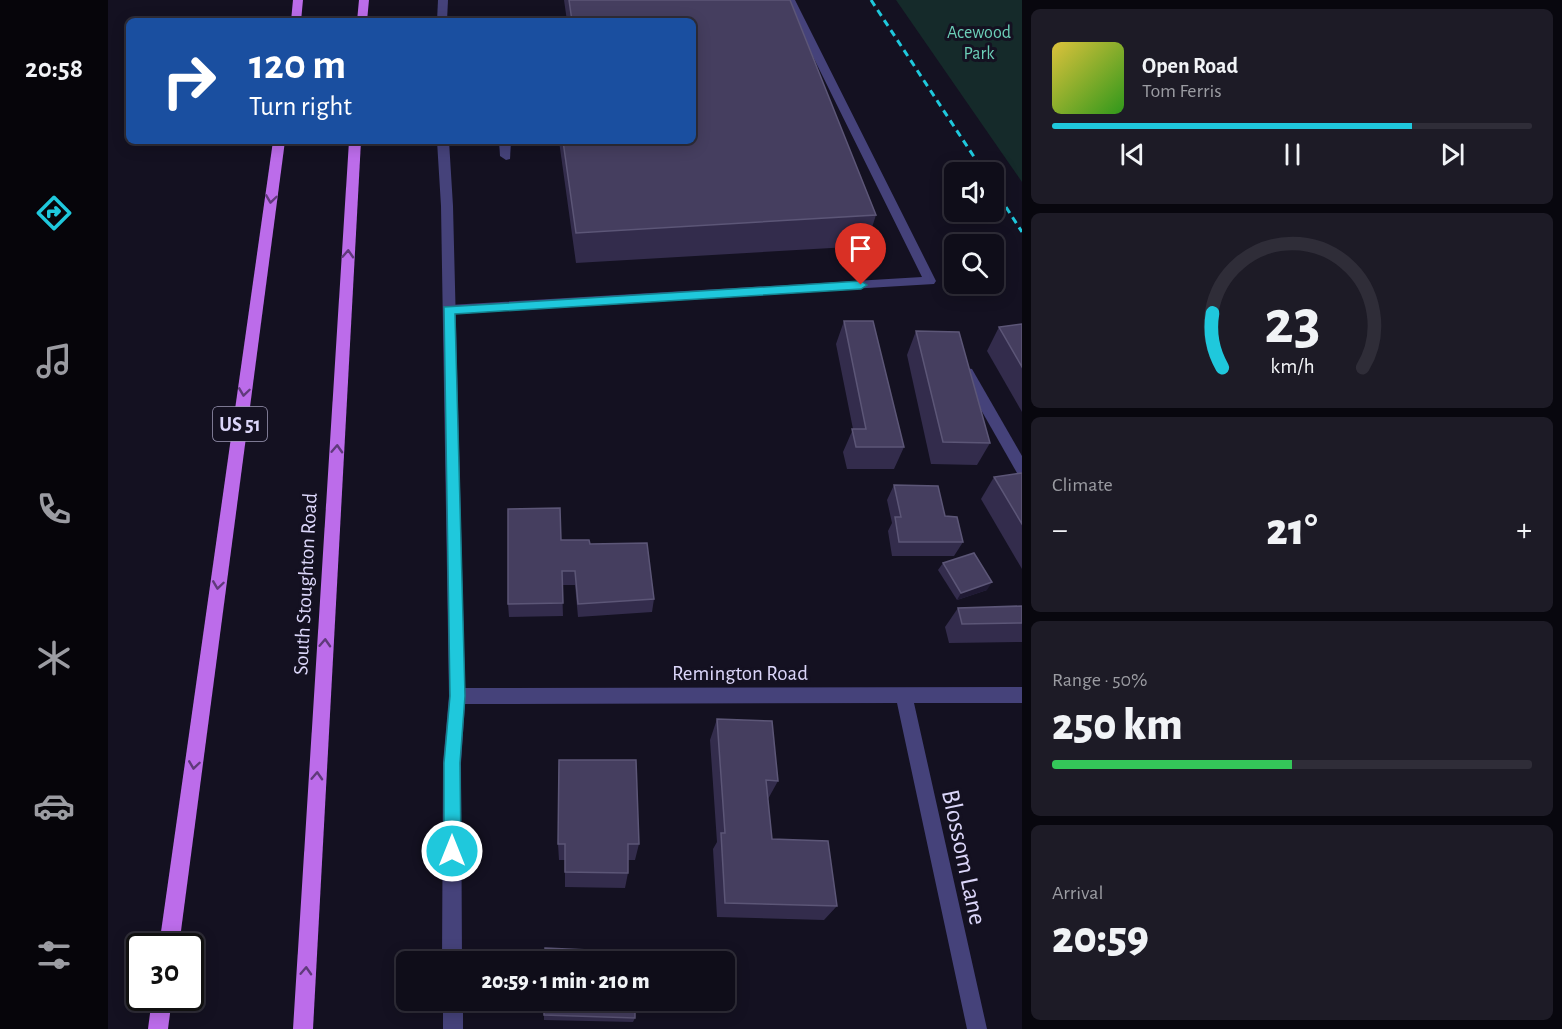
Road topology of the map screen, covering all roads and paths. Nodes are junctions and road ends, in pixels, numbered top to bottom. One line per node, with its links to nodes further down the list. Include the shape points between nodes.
1 (298, 0): 5 (main road)
2 (364, 0): 6 (main road)
3 (443, 0): 7 (street)
4 (790, 0): 13 (street, via 930,281)
5 (296, 18)
6 (362, 18)
7 (442, 18)
8 (279, 144): 19 (main road, US 51, one-way to 19)
9 (355, 144): 24 (main road, South Stoughton Road, one-way to 9)
10 (443, 144): 13 (street)
11 (505, 144): 12 (street)
12 (506, 156)
13 (449, 310): 17 (street)
14 (968, 373): 15 (street)
15 (1022, 469)
16 (1022, 695): 18 (street, Remington Road)
17 (458, 696): 18 (street, Remington Road); 20 (street, via 452,763)
18 (904, 696): 26 (street, Blossom Lane)
19 (171, 933)
20 (452, 951)
21 (160, 1011): 23 (main road)
22 (453, 1011): 25 (street)
23 (158, 1029)
24 (303, 1029)
25 (453, 1029)
26 (977, 1029)

